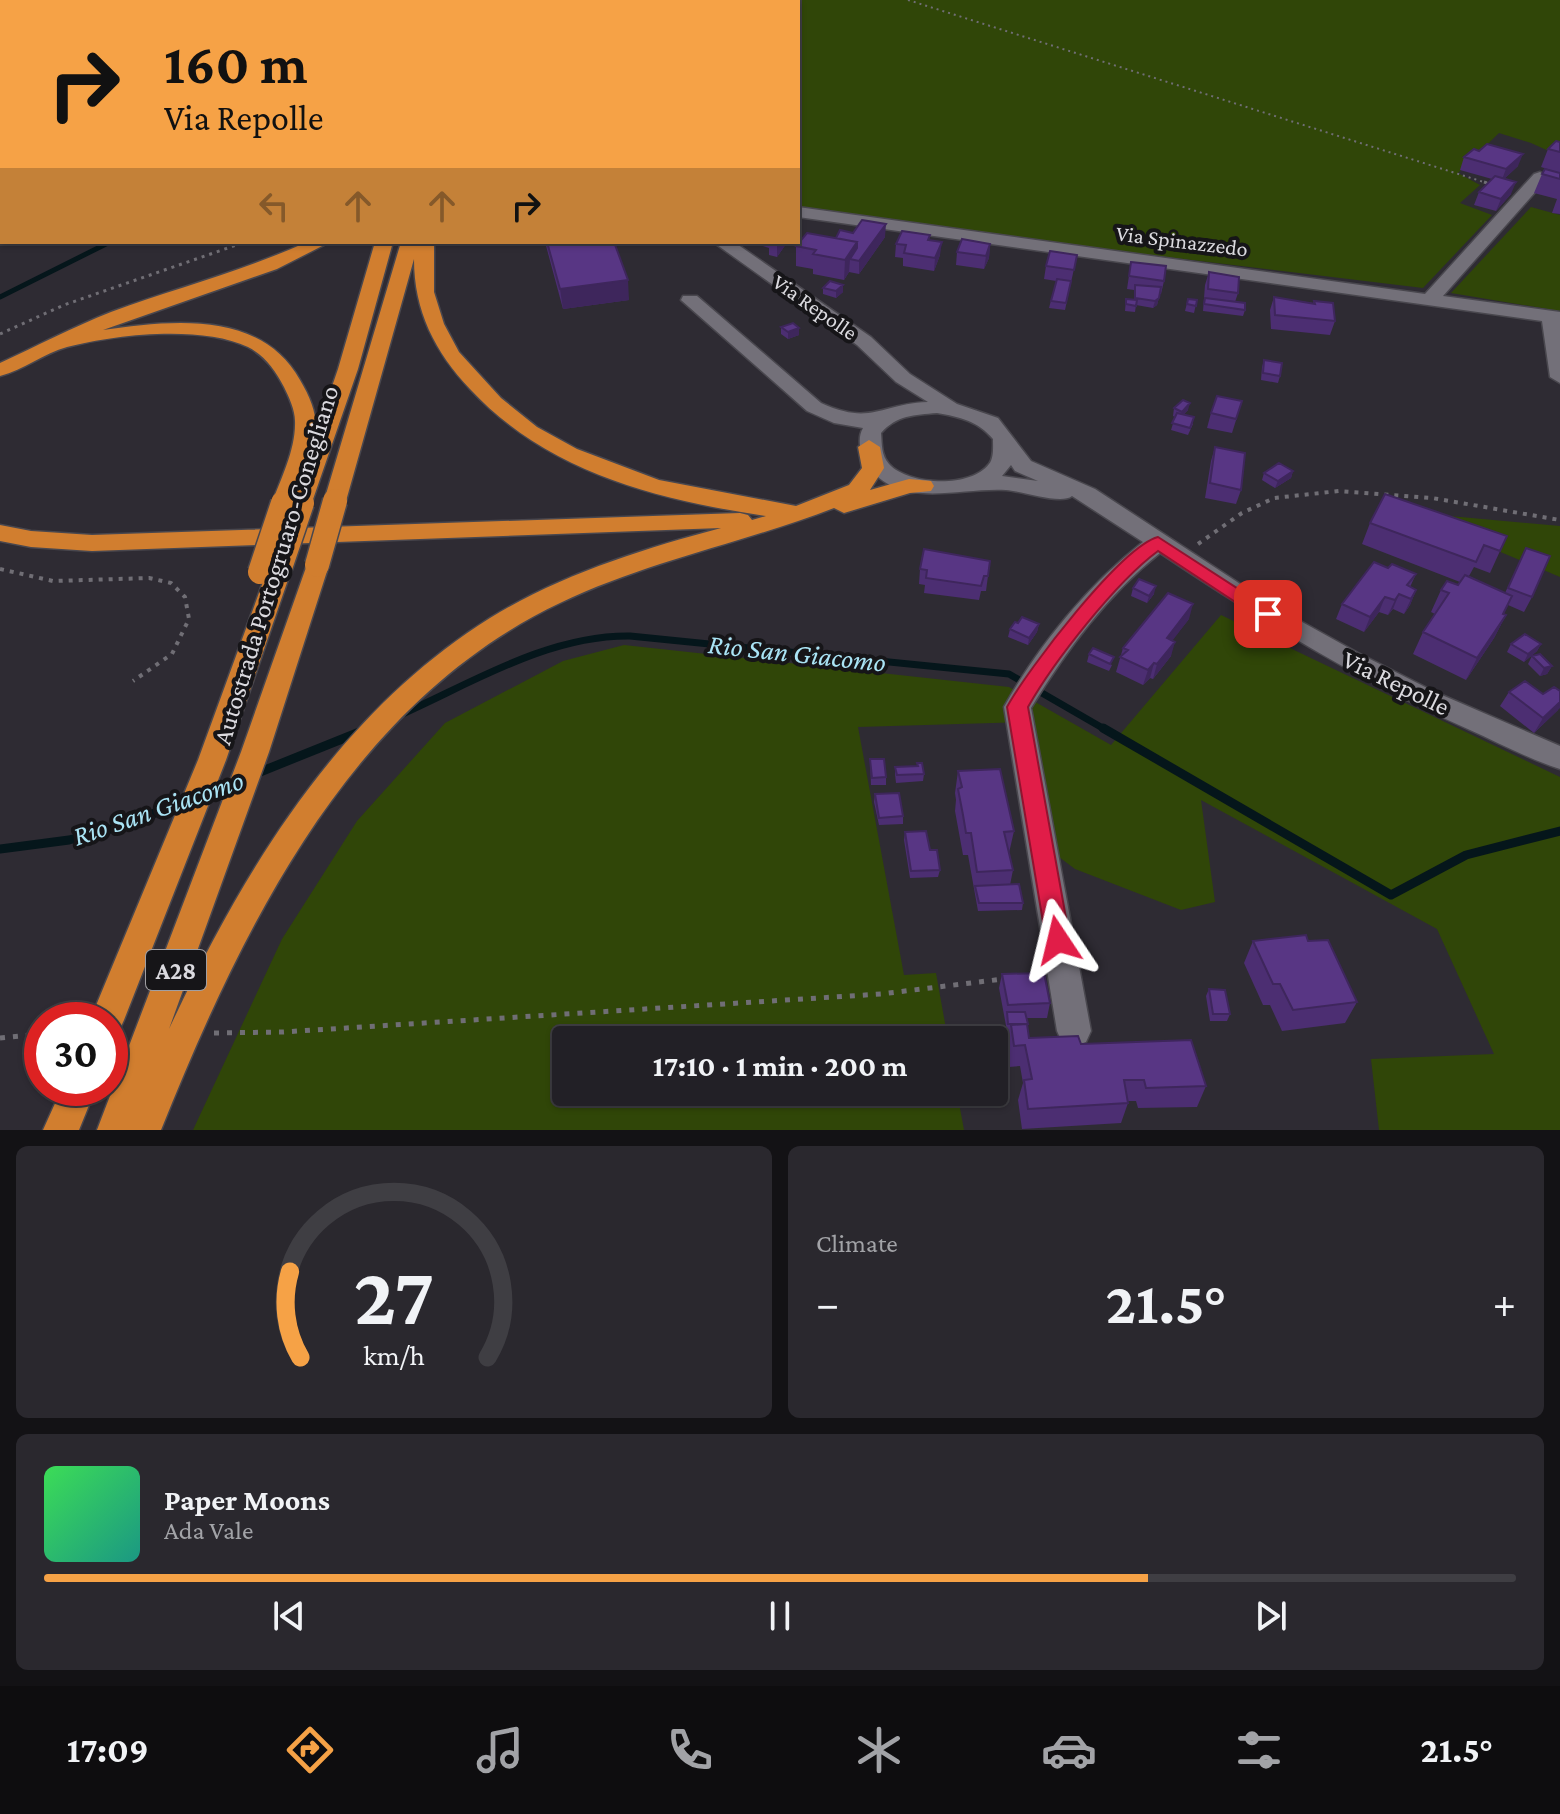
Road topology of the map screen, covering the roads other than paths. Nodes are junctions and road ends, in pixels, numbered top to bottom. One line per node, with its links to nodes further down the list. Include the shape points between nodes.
1 (1540, 177): 8 (street)
2 (800, 212): 8 (street, Via Spinazzedo)
3 (317, 244): 11 (highway)
4 (383, 244): 21 (highway, Autostrada Portogruaro-Conegliano, via 348,369)
5 (409, 244): 31 (highway, Autostrada Portogruaro-Conegliano / A28, bridge, via 317,565 255,752)
6 (425, 244): 23 (highway, via 427,306 443,345 509,418 569,456 635,482 703,500)
7 (725, 244): 14 (street, Via Repolle, via 864,341)
8 (1430, 299): 10 (street, Via Spinazzedo)
9 (690, 300): 17 (street, Via Repolle, via 814,407)
10 (1556, 317): 13 (street)
11 (56, 343): 12 (highway); 21 (highway, via 168,327 236,335 263,347 291,374 306,419)
12 (0, 370)
13 (1560, 377)
14 (903, 378): 15 (street, Via Repolle); 16 (street, via 897,406)
15 (955, 408): 16 (street, Via Repolle, via 916,407); 18 (street, Via Repolle, via 988,422)
16 (884, 418): 17 (street, Via Repolle); 19 (street, via 869,436)
17 (838, 419): 19 (street, Via Repolle)
18 (1005, 444): 20 (street, via 1005,457 985,479 967,486); 22 (street, Via Repolle, via 1023,466)
19 (869, 447): 20 (street, Via Repolle, via 885,471 902,481); 23 (highway, via 873,468 859,488)
20 (934, 487): 22 (street, Via Repolle, via 998,483); 23 (highway, via 909,486)
21 (293, 503): 27 (highway, Autostrada Portogruaro-Conegliano / A28, bridge, via 212,760)
22 (1107, 507): 25 (street, Via Repolle)
23 (802, 513): 24 (highway, via 239,540 92,543); 32 (highway, via 632,564 541,603 486,633 369,733 297,821 219,956 187,1019)
24 (0, 533)
25 (1170, 550): 26 (street, Via Repolle, via 1349,660); 28 (street, via 1132,561 1039,671 1017,707)
26 (1560, 758)
27 (114, 1002)
28 (1074, 1031)
29 (71, 1106): 30 (highway)
30 (61, 1130)
31 (115, 1130)
32 (143, 1130)

